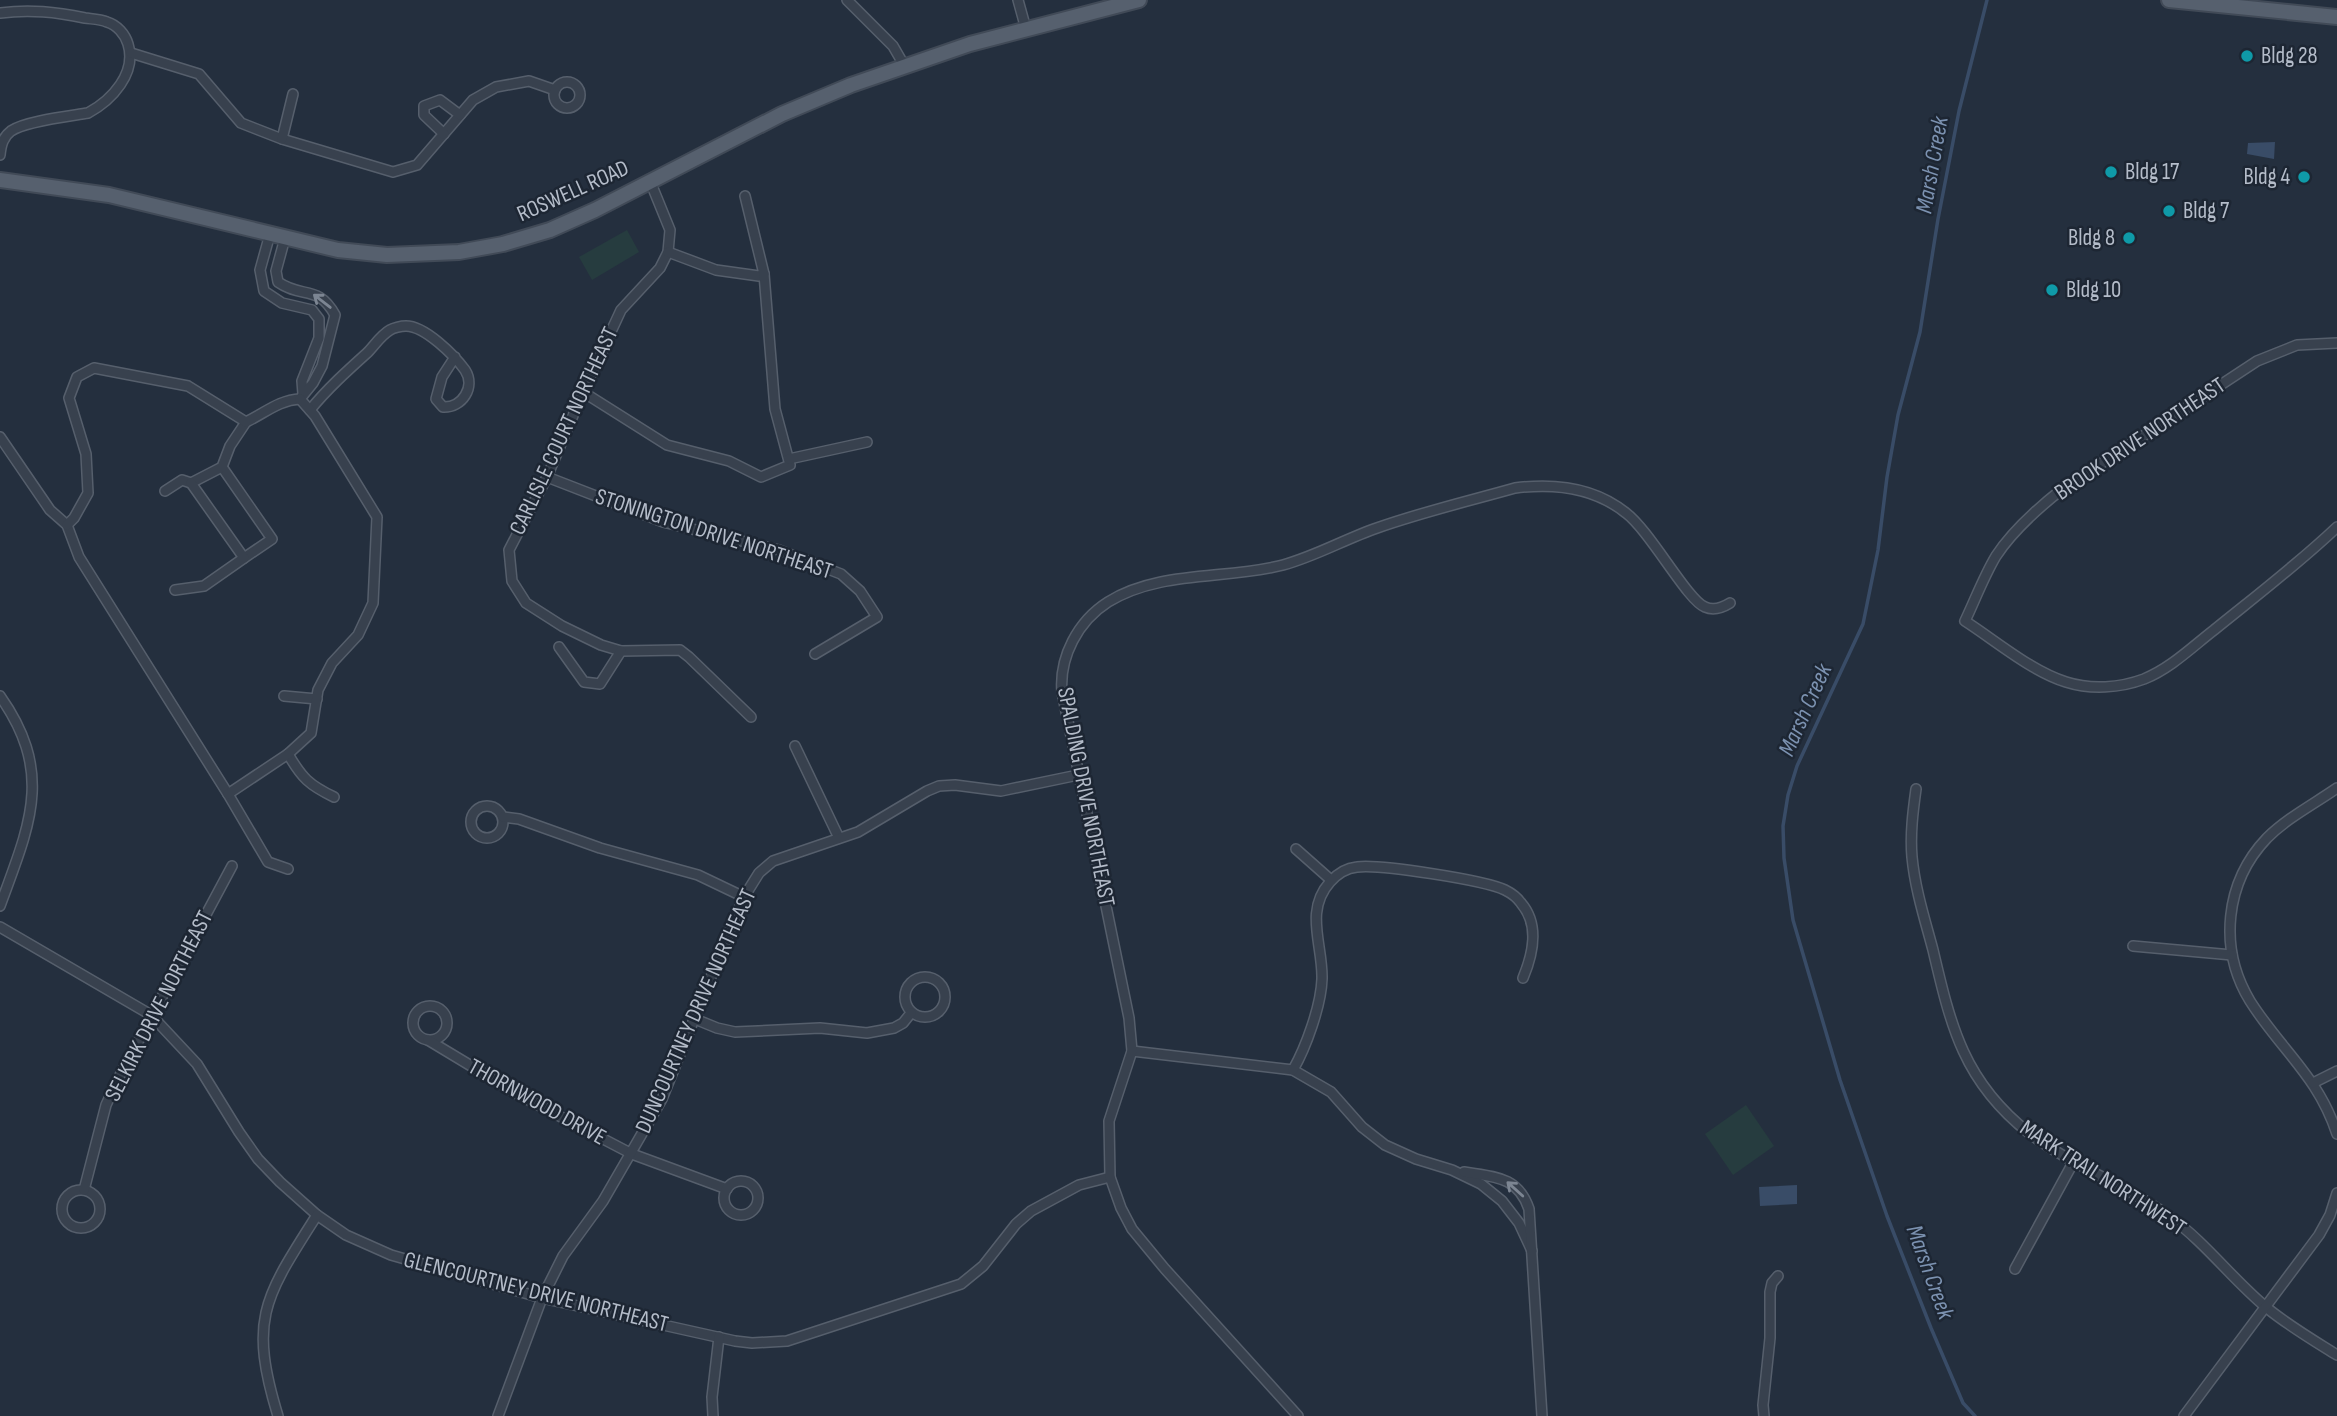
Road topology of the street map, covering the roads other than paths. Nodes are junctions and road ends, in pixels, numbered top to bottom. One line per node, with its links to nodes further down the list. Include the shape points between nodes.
1 (847, 0): 9 (street, via 893,46)
2 (1018, 0): 7 (street)
3 (1139, 0): 7 (main road, ROSWELL ROAD)
4 (2169, 0): 6 (main road)
5 (0, 13): 8 (street, via 50,11 106,22 127,39)
6 (2337, 17)
7 (1026, 29): 9 (main road, ROSWELL ROAD)
8 (131, 52): 14 (street, via 199,74 241,124); 15 (street, via 125,77 98,107 89,113 17,128 5,136)
9 (904, 65): 17 (main road, ROSWELL ROAD, via 782,114)
10 (555, 90): 12 (street, via 529,81 496,87 473,100)
11 (293, 93): 14 (street)
12 (460, 115): 13 (street); 13 (street, via 440,100 424,106 424,115)
13 (444, 134): 14 (street, via 417,165 393,172)
14 (282, 139)
15 (0, 155)
16 (0, 180): 19 (main road, ROSWELL ROAD, via 108,195)
17 (650, 181): 20 (main road, ROSWELL ROAD, via 550,230 458,252 387,255); 21 (street, via 670,230)
18 (745, 196): 22 (street)
19 (270, 234): 20 (main road, ROSWELL ROAD); 26 (street, via 260,270 264,291 282,303 312,310 320,319 319,338)
20 (285, 238): 26 (street, one-way to 20, via 322,366 335,316 320,296 278,282 275,271)
21 (668, 252): 22 (street, via 716,270); 25 (street, CARLISLE COURT NORTHEAST, via 660,268 621,310)
22 (764, 274): 31 (street, via 775,409)
23 (2337, 343): 37 (street, BROOK DRIVE NORTHEAST, via 2297,345 2257,362 2061,490 2016,530 1995,557 1965,621 2066,682 2096,687 2126,684 2171,664)
24 (455, 357): 24 (street, via 468,374 467,388 463,401 443,407 436,399 438,387); 27 (street, via 413,328 391,330)
25 (583, 391): 31 (street, via 667,445 729,461 761,477 790,465); 33 (street, CARLISLE COURT NORTHEAST)
26 (301, 396): 27 (street); 28 (street, via 284,400)
27 (310, 410): 46 (street, via 377,517 373,603 358,635 332,663)
28 (246, 422): 32 (street); 36 (street, via 188,386 93,368 77,377 69,398 86,454 88,493)
29 (0, 437): 36 (street, via 50,510)
30 (867, 442): 31 (street)
31 (789, 459)
32 (222, 467): 34 (street); 38 (street, via 272,539)
33 (547, 477): 42 (street, CARLISLE COURT NORTHEAST, via 509,550 512,581 526,603 562,626); 43 (street, STONINGTON DRIVE NORTHEAST, via 663,522 779,550 841,574 860,591 877,617)
34 (191, 483): 35 (street, via 182,480); 38 (street)
35 (165, 491)
36 (67, 525): 53 (street, via 79,557)
37 (2337, 527)
38 (244, 558): 39 (street, via 204,586)
39 (174, 590)
40 (1730, 603): 50 (street, SPALDING DRIVE NORTHEAST, via 1714,609 1698,603 1645,530 1607,500 1561,486 1515,488 1377,528 1283,565 1155,584 1107,603 1079,631 1063,668 1062,692)
41 (559, 647): 42 (street, via 584,682 600,684)
42 (621, 651): 47 (street, CARLISLE COURT NORTHEAST, via 680,650)
43 (815, 654)
44 (0, 696): 62 (street, via 28,751 33,803)
45 (284, 696): 46 (street)
46 (317, 699): 49 (street, via 311,733)
47 (751, 717)
48 (795, 746): 56 (street)
49 (288, 754): 53 (street); 54 (street, via 310,786)
50 (1078, 775): 56 (street, DUNCOURTNEY DRIVE NORTHEAST, via 1002,791 939,786); 71 (street, SPALDING DRIVE NORTHEAST, via 1124,985)
51 (2337, 788): 65 (street, via 2284,823 2252,857 2232,901)
52 (1916, 789): 77 (street, MARK TRAIL NORTHWEST, via 1914,876 1959,1045 2003,1110)
53 (228, 794): 59 (street, via 268,862)
54 (334, 797)
55 (503, 817): 61 (street, via 698,875)
56 (839, 838): 61 (street, DUNCOURTNEY DRIVE NORTHEAST, via 772,861)
57 (1296, 849): 60 (street)
58 (232, 866): 68 (street, SELKIRK DRIVE NORTHEAST)
59 (288, 869)
60 (1331, 880): 66 (street, via 1366,866 1506,890 1523,904 1533,926 1533,946); 72 (street, via 1315,909 1322,965 1320,997)
61 (744, 897): 69 (street, DUNCOURTNEY DRIVE NORTHEAST)
62 (0, 906)
63 (0, 927): 68 (street, GLENCOURTNEY DRIVE NORTHEAST)
64 (2133, 946): 65 (street)
65 (2232, 955): 74 (street, via 2250,1001)
66 (1523, 978)
67 (911, 1013): 67 (street, via 923,1018 940,1011 945,993 939,982 921,977 910,984 905,1002); 69 (street, via 903,1023 867,1033 820,1028 735,1032)
68 (151, 1015): 81 (street, SELKIRK DRIVE NORTHEAST, via 106,1105); 83 (street, GLENCOURTNEY DRIVE NORTHEAST, via 197,1064 258,1159)
69 (695, 1019): 76 (street, DUNCOURTNEY DRIVE NORTHEAST, via 662,1099)
70 (428, 1040): 76 (street, THORNWOOD DRIVE, via 521,1096)
71 (1132, 1051): 72 (street); 79 (street, SPALDING DRIVE NORTHEAST, via 1109,1121)
72 (1293, 1070): 78 (street, via 1331,1093 1385,1145)
73 (2337, 1071): 74 (street)
74 (2313, 1083): 75 (street)
75 (2337, 1134)
76 (632, 1154): 80 (street, THORNWOOD DRIVE); 87 (street, DUNCOURTNEY DRIVE NORTHEAST, via 563,1256)
77 (2074, 1161): 85 (street); 88 (street, MARK TRAIL NORTHWEST, via 2171,1218)
78 (1452, 1170): 84 (street, via 1502,1201); 84 (street, one-way to 78, via 1529,1209 1518,1188 1502,1179)
79 (1110, 1177): 89 (street, GLENCOURTNEY DRIVE NORTHEAST, via 1079,1185 1031,1211 961,1284 787,1340 752,1343); 94 (street, SPALDING DRIVE NORTHEAST, via 1132,1229)
80 (726, 1188)
81 (83, 1190): 81 (street, SELKIRK DRIVE NORTHEAST, via 69,1194 62,1204 66,1222 78,1228 96,1222 100,1210 96,1197)
82 (2337, 1193): 88 (street, via 2319,1236)
83 (317, 1215): 87 (street, GLENCOURTNEY DRIVE NORTHEAST, via 391,1255); 91 (street, via 277,1277 264,1314 263,1358)
84 (1532, 1251): 95 (street)
85 (2015, 1269)
86 (1778, 1276): 96 (street, via 1770,1292)
87 (542, 1298): 89 (street, GLENCOURTNEY DRIVE NORTHEAST); 92 (street, DUNCOURTNEY DRIVE NORTHEAST)
88 (2266, 1307): 90 (street, MARK TRAIL NORTHWEST); 97 (street)
89 (719, 1336): 93 (street)
90 (2337, 1355)
91 (278, 1416)
92 (498, 1416)
93 (713, 1416)
94 (1298, 1416)
95 (1542, 1416)
96 (1764, 1416)
97 (2184, 1416)

